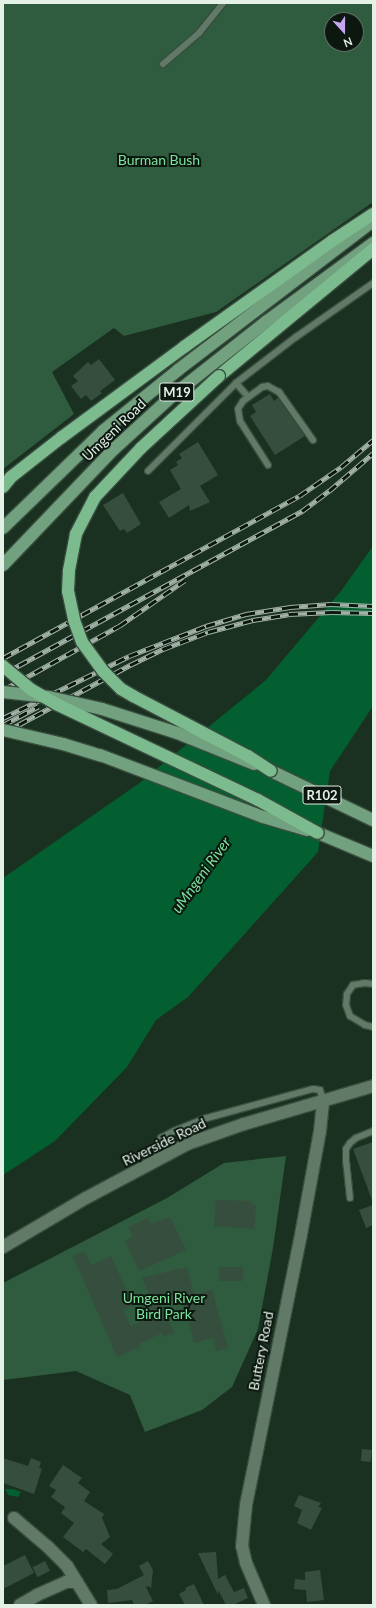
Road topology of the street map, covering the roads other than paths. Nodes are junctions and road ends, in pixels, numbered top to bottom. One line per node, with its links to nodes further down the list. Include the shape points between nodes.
1 (223, 3): 2 (lane, via 199,33)
2 (163, 64)
3 (373, 214): 13 (highway, via 184,347 62,437 11,477)
4 (373, 221): 14 (main road, Umgeni Road / M19, via 178,370 103,431)
5 (373, 243): 15 (main road, Umgeni Road / M19, via 172,396 114,449)
6 (373, 249): 19 (highway, bridge, via 219,376 141,448 95,497 76,534 68,575 68,591 82,642 103,671 133,696 232,747)
7 (373, 283): 8 (lane)
8 (236, 383): 9 (lane); 12 (lane)
9 (248, 396): 10 (lane, via 262,387 274,388 284,397); 11 (lane, via 239,406 240,421)
10 (313, 440)
11 (268, 464)
12 (148, 470)
13 (3, 487)
14 (3, 528)
15 (3, 565)
16 (3, 666): 21 (highway, bridge, via 32,690 56,704 258,800)
17 (3, 692): 19 (main road, bridge, via 49,697 108,711 177,733)
18 (3, 730): 21 (main road, bridge, via 100,755 263,818)
19 (271, 771): 20 (main road, R102)
20 (373, 820)
21 (318, 833): 22 (main road)
22 (373, 856)
23 (373, 984): 24 (lane, via 353,985 347,994 346,1005 350,1016)
24 (373, 1027)
25 (373, 1086): 26 (street, Riverside Road)
26 (323, 1100): 28 (street, Riverside Road, via 218,1132 187,1144); 28 (lane, via 320,1090 313,1090 207,1118 161,1138); 35 (street, Buttery Road, via 320,1131 300,1240 246,1505 242,1546 246,1563)
27 (373, 1131): 29 (lane, via 350,1143 346,1149)
28 (156, 1161): 30 (street, Riverside Road, via 86,1198)
29 (350, 1198)
30 (3, 1247)
31 (14, 1518): 32 (street, via 48,1546 67,1566)
32 (77, 1582): 33 (street, via 66,1582); 34 (street)
33 (20, 1605)
34 (91, 1605)
35 (264, 1605)

